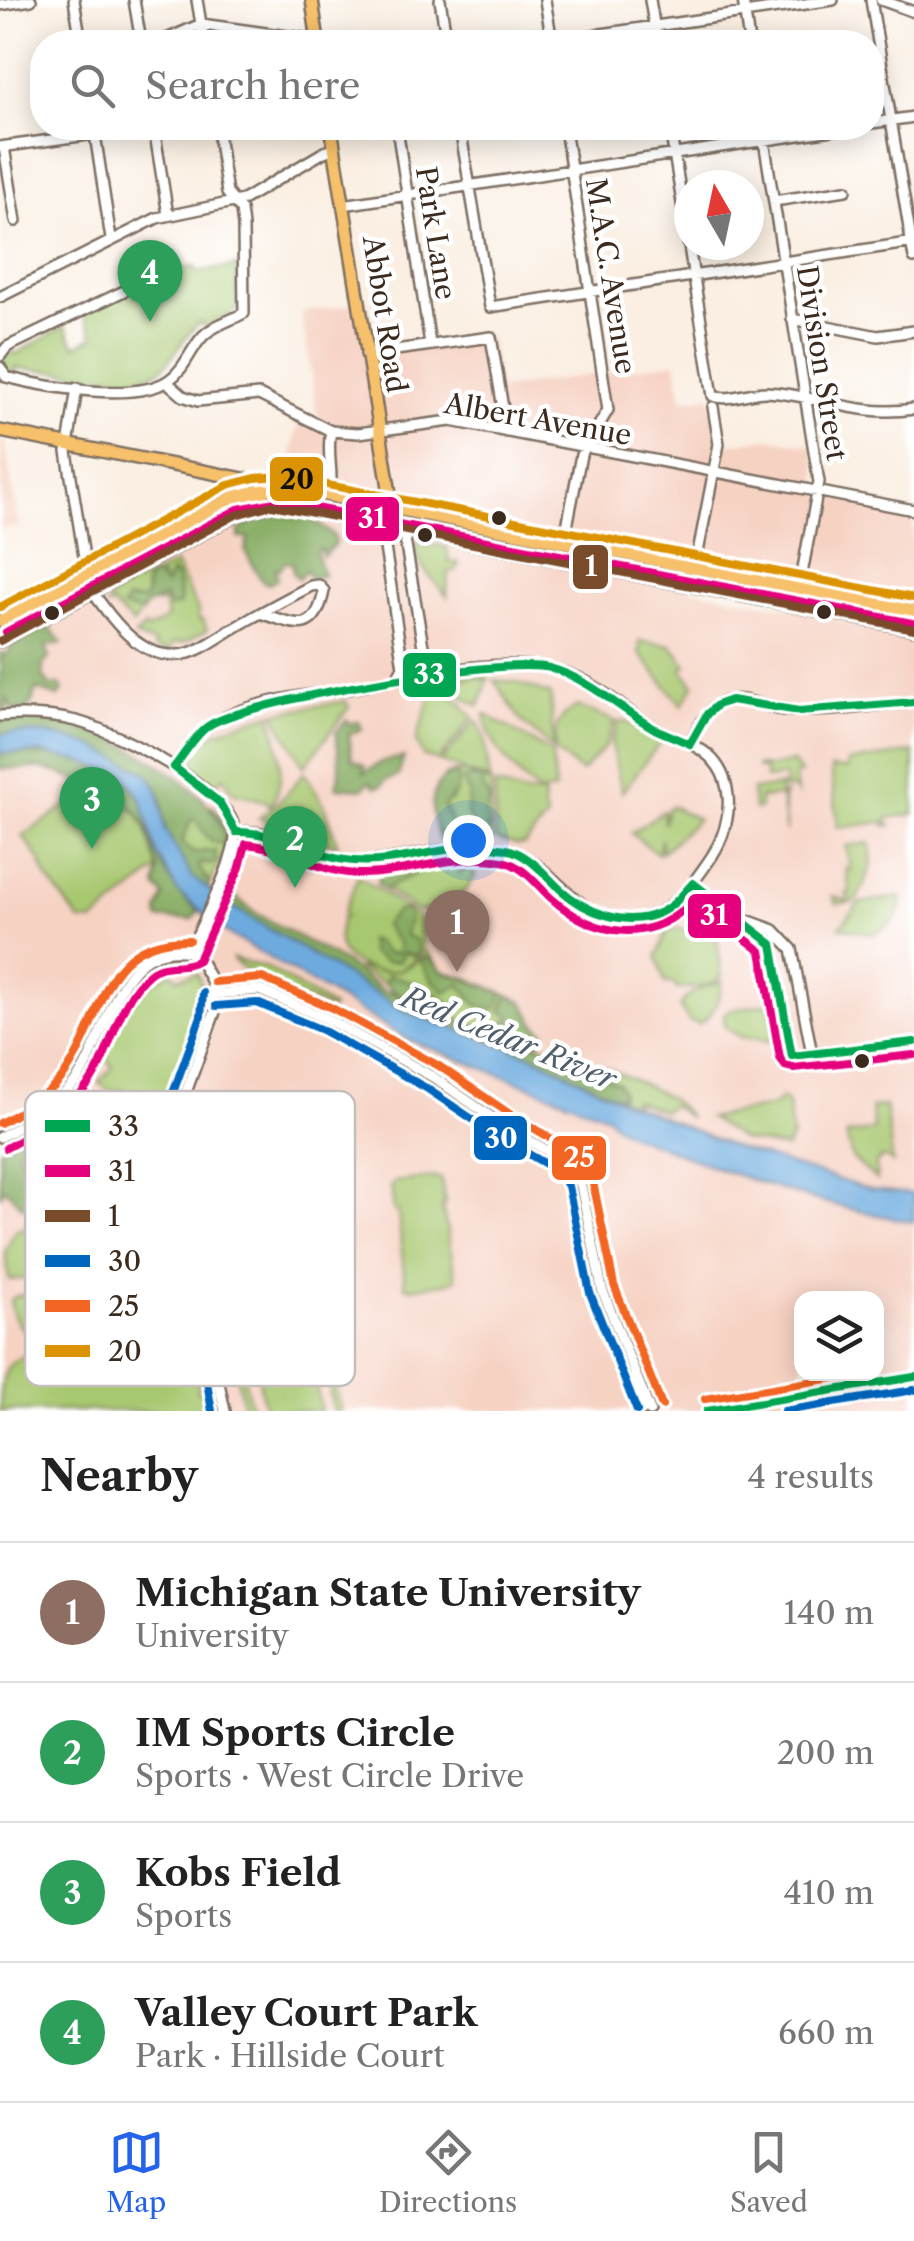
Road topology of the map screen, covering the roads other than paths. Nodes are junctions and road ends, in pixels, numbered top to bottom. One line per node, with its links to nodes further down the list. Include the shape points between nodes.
1 (31, 0): 13 (street)
2 (74, 0): 18 (street)
3 (134, 0): 19 (street)
4 (197, 0): 16 (street)
5 (312, 0): 23 (main road)
6 (440, 0): 24 (street)
7 (546, 0): 25 (street)
8 (650, 0): 17 (street)
9 (743, 0): 15 (street)
10 (833, 0): 15 (street)
11 (871, 0): 29 (street)
12 (880, 0): 14 (street)
13 (0, 4)
14 (914, 12)
15 (744, 13): 17 (street); 28 (street)
16 (201, 24): 20 (street); 21 (street); 22 (street)
17 (654, 25): 26 (street); 27 (street)
18 (79, 30)
19 (139, 30)
20 (187, 30)
21 (202, 30)
22 (242, 30)
23 (316, 30)
24 (445, 30)
25 (549, 30)
26 (623, 30)
27 (655, 30)
28 (747, 30)
29 (876, 30)
30 (884, 78): 32 (street)
31 (914, 117): 32 (street)
32 (891, 120): 33 (street); 57 (street)
33 (884, 121)
34 (42, 140): 44 (street)
35 (95, 140): 56 (street)
36 (156, 140): 54 (street)
37 (219, 140): 52 (street)
38 (333, 140): 45 (main road, Abbot Road)
39 (399, 140): 50 (street, Park Lane)
40 (462, 140): 48 (street)
41 (567, 140): 47 (street, M.A.C. Avenue)
42 (672, 140): 46 (street)
43 (764, 140): 46 (street); 51 (street, Division Street)
44 (2, 147): 55 (street)
45 (334, 149): 52 (street); 53 (main road, Abbot Road)
46 (674, 154): 47 (street); 60 (street)
47 (572, 170): 48 (street); 62 (street, M.A.C. Avenue)
48 (469, 186): 50 (street); 62 (street, via 487,303 494,308)
49 (846, 190): 51 (street)
50 (408, 195): 53 (street); 66 (street, Park Lane)
51 (774, 202): 59 (street, Division Street)
52 (235, 204): 54 (street); 70 (street, via 244,234 244,313 206,334)
53 (343, 205): 67 (main road, Abbot Road)
54 (168, 214): 56 (street)
55 (16, 221)
56 (111, 239): 63 (street)
57 (913, 242): 58 (street); 59 (street)
58 (914, 258)
59 (783, 263): 60 (street); 64 (street, Division Street)
60 (693, 276): 62 (street); 72 (street, via 711,392 717,398 764,392)
61 (149, 279): 68 (street)
62 (591, 293): 80 (street, M.A.C. Avenue, via 608,410)
63 (0, 297)
64 (792, 319): 65 (street, via 878,336); 72 (street, Division Street)
65 (914, 331)
66 (430, 344): 67 (street); 78 (street, via 491,338)
67 (366, 354): 75 (main road, Abbot Road)
68 (0, 356)
69 (0, 367): 71 (street, via 10,378)
70 (167, 382): 71 (street, via 140,391); 77 (street, Albert Avenue, via 198,401 259,394)
71 (77, 388): 79 (street)
72 (805, 399): 74 (street, via 880,414); 85 (street, Division Street)
73 (714, 407): 82 (street)
74 (914, 408)
75 (378, 430): 77 (street, Albert Avenue); 78 (street, Albert Avenue, via 444,420); 88 (main road, Abbot Road)
76 (0, 431): 79 (main road)
77 (331, 431): 86 (street)
78 (507, 432): 80 (street, Albert Avenue)
79 (68, 445): 81 (main road); 97 (street)
80 (586, 448): 82 (street, Albert Avenue); 92 (street, M.A.C. Avenue)
81 (208, 472): 83 (main road); 84 (main road)
82 (714, 474): 85 (street, Albert Avenue); 96 (street)
83 (290, 488): 84 (main road); 86 (main road)
84 (249, 492): 87 (main road); 93 (main road)
85 (817, 494): 89 (street, Albert Avenue); 99 (street, Division Street)
86 (330, 495): 88 (main road)
87 (280, 505): 90 (main road); 95 (main road, via 242,512)
88 (391, 508): 90 (main road); 91 (main road); 92 (main road)
89 (914, 510)
90 (386, 525): 91 (main road); 108 (street, via 382,534 403,667)
91 (403, 528): 94 (main road); 107 (street, via 426,664)
92 (564, 542): 94 (main road, via 558,552); 96 (main road)
93 (138, 548): 95 (main road); 97 (main road)
94 (528, 553): 98 (main road)
95 (138, 566): 100 (main road)
96 (695, 568): 98 (main road, via 685,578); 99 (main road)
97 (87, 574): 104 (main road)
98 (639, 574): 101 (main road)
99 (800, 588): 101 (street, Division Street); 102 (main road)
100 (92, 590): 103 (street, via 134,640 164,655 196,650); 106 (main road)
101 (796, 606): 105 (main road)
102 (914, 611)
103 (260, 613): 103 (street, via 313,585 324,590 307,624)
104 (0, 621)
105 (914, 629)
106 (0, 641)
107 (438, 673): 108 (street); 111 (street, via 522,665 564,672)
108 (396, 680): 112 (street, via 224,717 200,733)
109 (914, 702): 111 (street, via 801,711 733,700 706,714)
110 (0, 716): 112 (street, via 82,722)
111 (690, 744): 114 (street, via 716,764 730,805 725,832)
112 (174, 768): 113 (street, via 223,806)
113 (236, 832): 114 (street, via 259,831 353,862 503,848 526,857 579,903 623,918 660,912); 116 (street)
114 (693, 883): 115 (street)
115 (736, 917): 119 (street, via 774,930 792,948); 119 (street, via 774,947 792,1056)
116 (189, 952): 117 (street); 120 (street, via 166,951 138,964)
117 (215, 994): 121 (street, via 213,1019); 124 (street, via 259,990 327,1018 567,1162 580,1182 598,1274)
118 (914, 1042): 119 (street)
119 (812, 1054)
120 (66, 1091)
121 (187, 1091)
122 (25, 1123): 123 (street)
123 (0, 1138)
124 (625, 1353): 128 (street); 129 (street)
125 (914, 1377): 130 (street)
126 (219, 1386): 127 (street)
127 (224, 1411)
128 (642, 1411)
129 (650, 1411)
130 (707, 1411)

